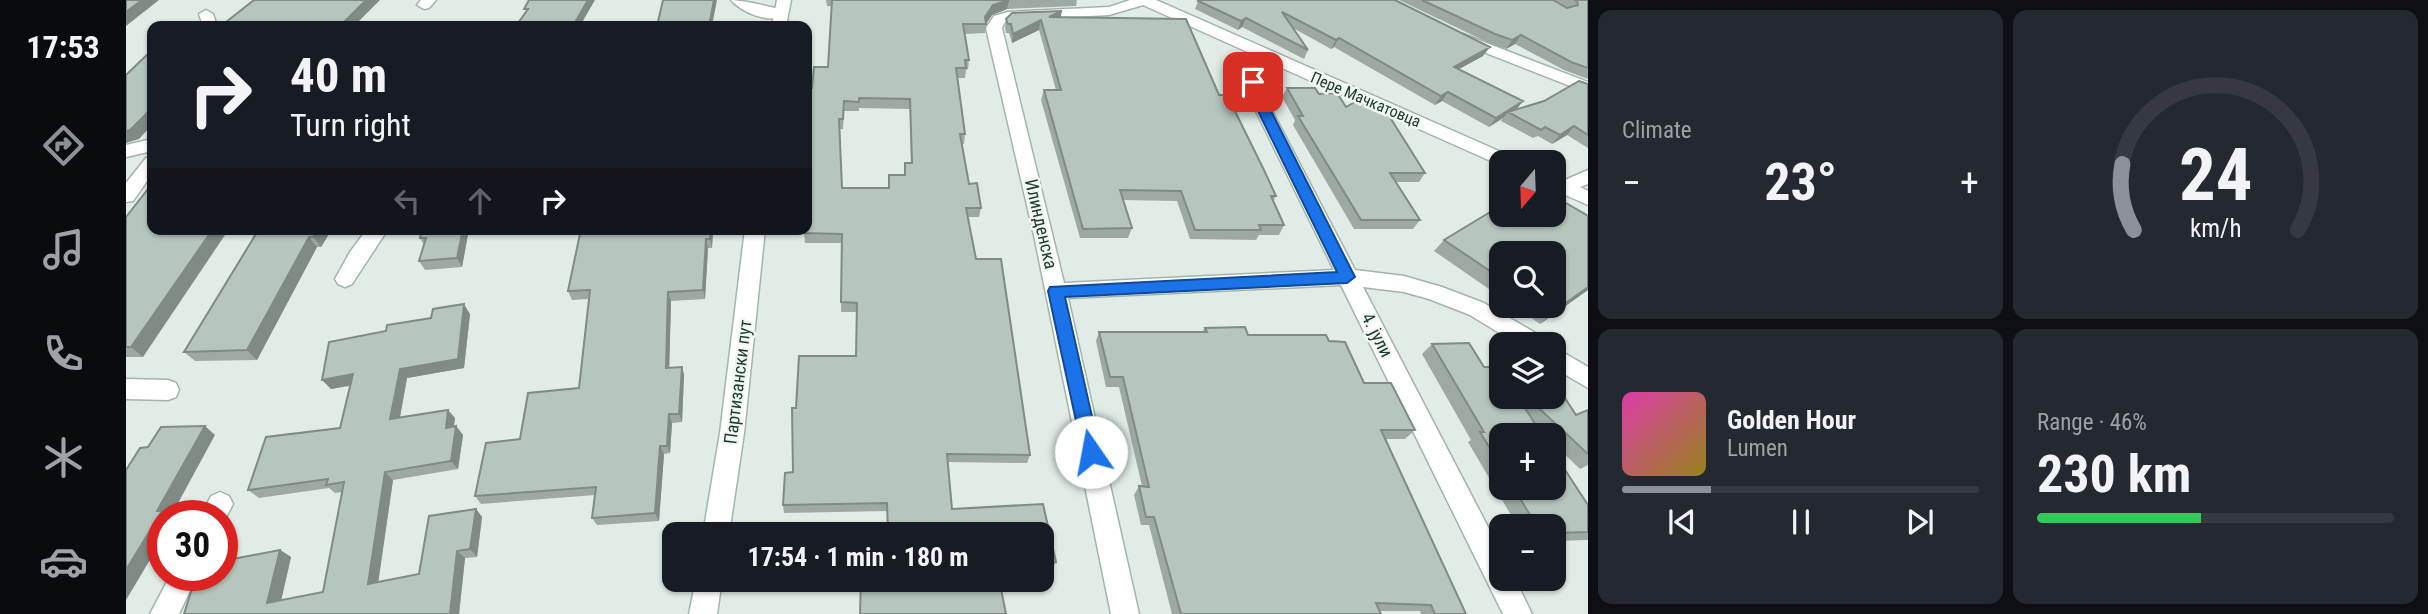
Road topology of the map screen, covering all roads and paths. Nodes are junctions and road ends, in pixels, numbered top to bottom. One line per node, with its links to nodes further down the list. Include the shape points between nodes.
1 (738, 0): 3 (street, via 751,10)
2 (1143, 0): 5 (street, Пере Мачкатовца); 20 (street, Илинденска, via 1108,10 1019,14 995,23)
3 (781, 13)
4 (1444, 30): 6 (street)
5 (1260, 53): 9 (street, Пере Мачкатовца); 18 (street, 4. јули, via 1252,70 1261,105)
6 (1588, 88)
7 (147, 146): 8 (street)
8 (126, 151)
9 (1489, 153)
10 (147, 169): 14 (street)
11 (1588, 176): 12 (street)
12 (1566, 183)
13 (1566, 188): 15 (street)
14 (126, 196)
15 (1588, 199)
16 (373, 235): 19 (street)
17 (754, 235): 26 (street, Партизански пут)
18 (1347, 277): 20 (street); 21 (street, via 1435,293 1477,309); 32 (street, 4. јули)
19 (345, 279)
20 (1056, 291): 31 (street, Илинденска)
21 (1516, 332)
22 (1566, 364): 23 (street)
23 (1588, 379)
24 (126, 389): 25 (street)
25 (167, 390)
26 (718, 522)
27 (176, 591): 29 (street)
28 (707, 592): 30 (street)
29 (164, 614)
30 (704, 614)
31 (1125, 614)
32 (1518, 614)

